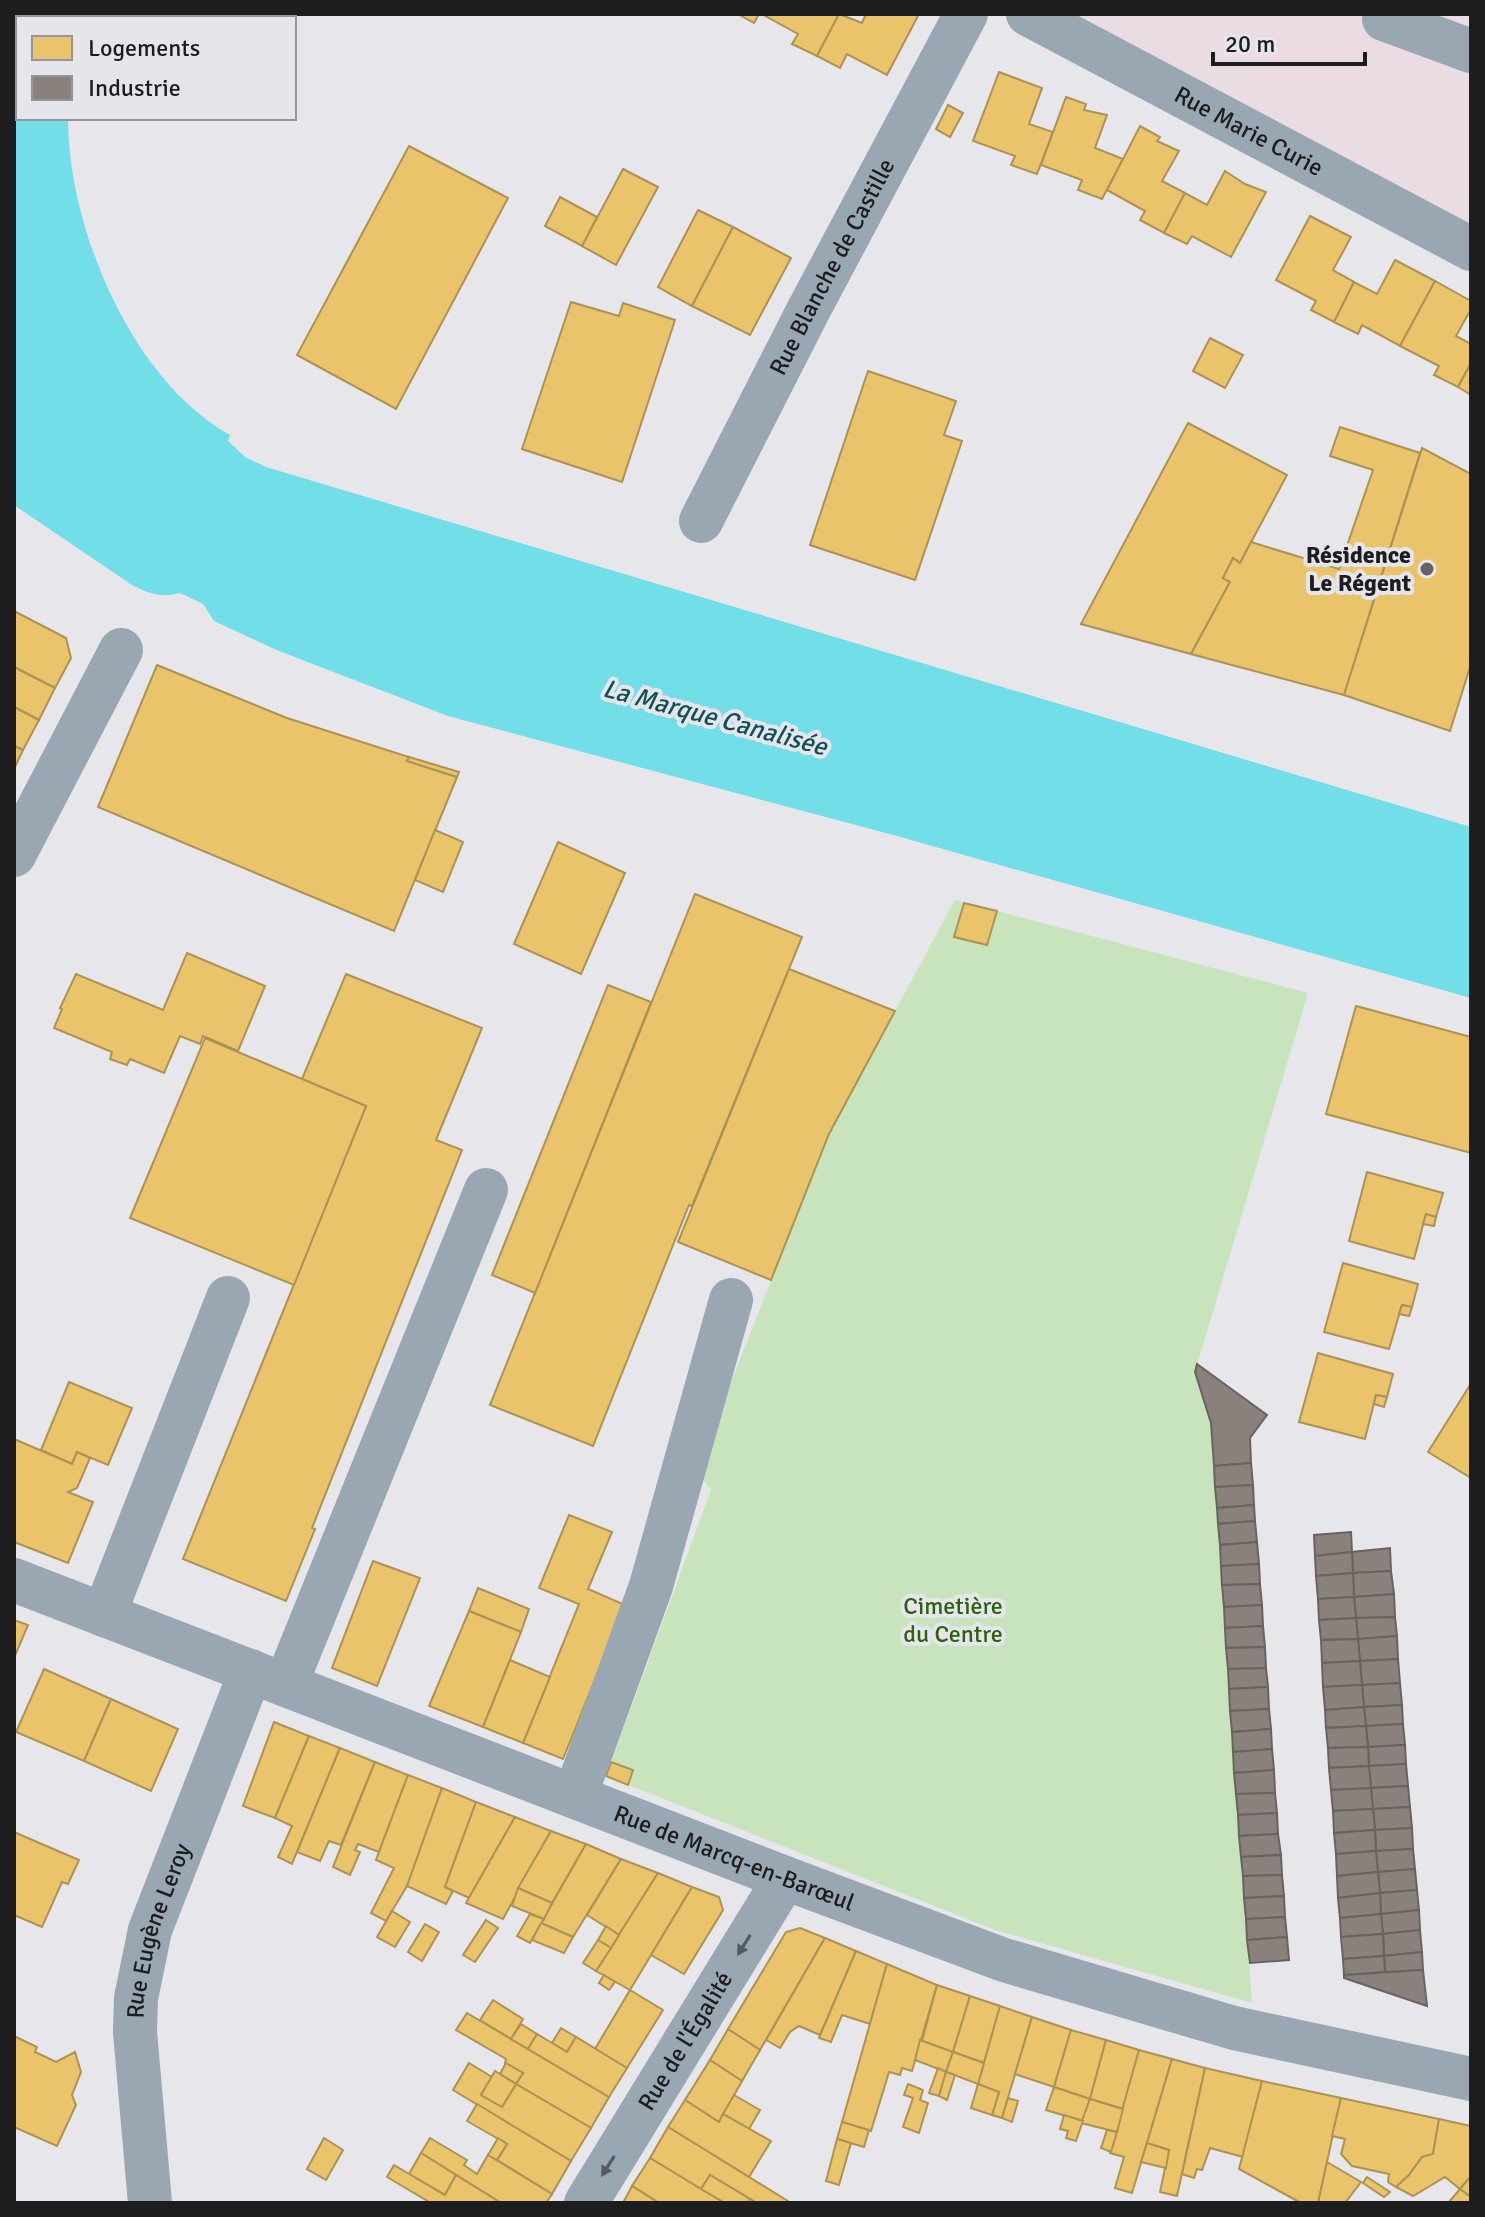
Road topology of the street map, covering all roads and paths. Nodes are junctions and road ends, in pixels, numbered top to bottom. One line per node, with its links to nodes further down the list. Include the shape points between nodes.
1 (966, 14): 6 (street, Rue Blanche de Castille)
2 (1028, 14): 5 (street, Rue Marie Curie)
3 (1384, 19): 4 (street)
4 (1471, 51)
5 (1471, 249)
6 (701, 521)
7 (121, 650): 8 (street)
8 (14, 855)
9 (486, 1190): 14 (street, Rue Eugène Leroy)
10 (228, 1298): 13 (street)
11 (731, 1300): 15 (street, via 651,1586)
12 (14, 1580): 13 (street, Rue de Marcq-en-Barœul)
13 (104, 1615): 14 (street, Rue de Marcq-en-Barœul)
14 (268, 1678): 15 (street, Rue de Marcq-en-Barœul); 18 (street, Rue Eugène Leroy, via 150,1930 143,1961 135,2032)
15 (575, 1796): 16 (street, Rue de Marcq-en-Barœul)
16 (785, 1878): 17 (street, Rue de Marcq-en-Barœul, via 1004,1960 1234,2028); 19 (street, Rue de l'Égalité, one-way to 19)
17 (1471, 2079)
18 (150, 2203)
19 (586, 2203)

